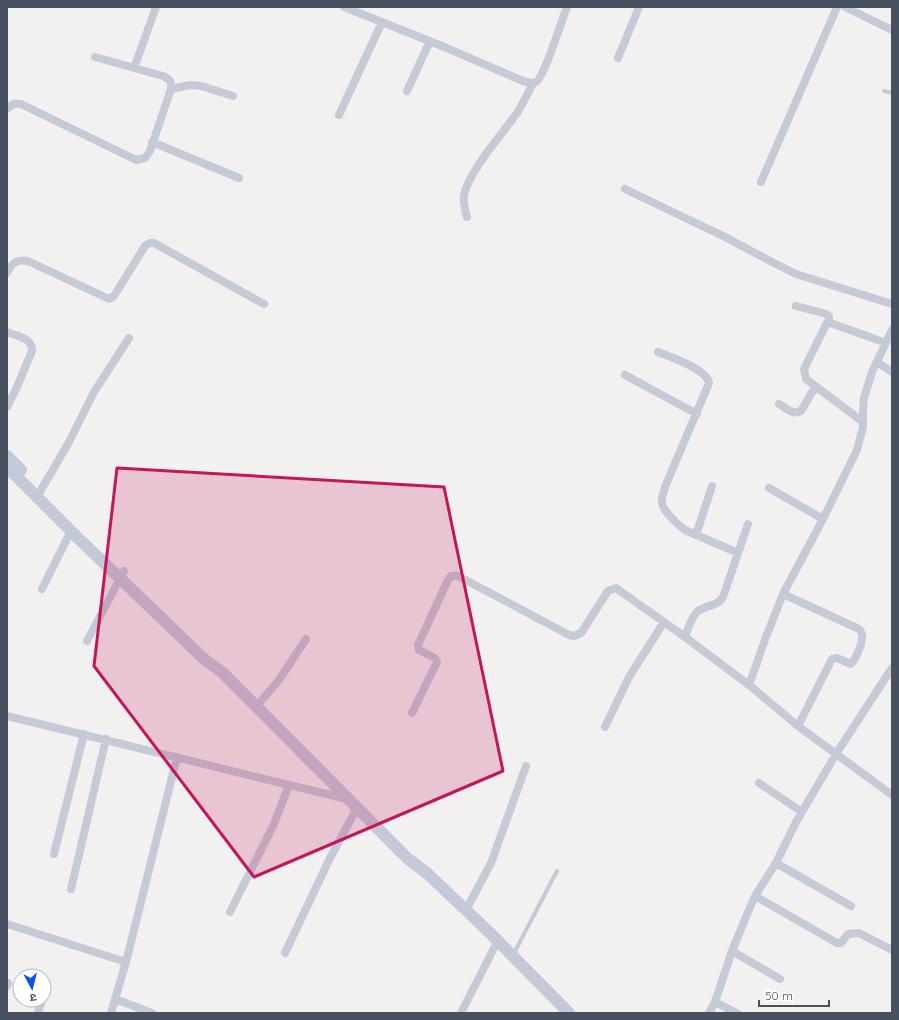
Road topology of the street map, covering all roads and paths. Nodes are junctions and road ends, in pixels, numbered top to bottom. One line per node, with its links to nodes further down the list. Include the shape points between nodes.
1 (156, 7): 12 (street)
2 (344, 7): 7 (street)
3 (567, 7): 13 (street, via 540,78)
4 (639, 7): 11 (street)
5 (837, 7): 23 (street)
6 (845, 7): 8 (street)
7 (382, 22): 9 (street); 20 (street)
8 (892, 30)
9 (430, 41): 13 (street, via 524,82); 15 (street)
10 (95, 57): 12 (street)
11 (618, 58)
12 (134, 68): 14 (street, via 167,78 171,82)
13 (533, 83): 25 (street, via 518,111 469,182 464,201)
14 (171, 89): 18 (street, via 196,85); 21 (street)
15 (407, 91)
16 (884, 91): 17 (lane)
17 (892, 93)
18 (233, 96)
19 (7, 109): 21 (street, via 13,104 22,104 137,160 148,155)
20 (339, 115)
21 (152, 142): 22 (street)
22 (239, 178)
23 (761, 182)
24 (625, 189): 28 (street, via 796,274)
25 (467, 217)
26 (7, 273): 27 (street, via 15,261 28,261 109,299 114,296 145,246 154,243)
27 (264, 304)
28 (892, 304)
29 (796, 306): 30 (street, via 826,314 829,316)
30 (828, 322): 34 (street); 39 (street, via 804,369 806,380)
31 (892, 330): 34 (street)
32 (7, 332): 41 (street, via 29,341 32,346)
33 (129, 338): 48 (street, via 94,392)
34 (886, 343): 36 (street)
35 (658, 352): 42 (street, via 697,369 708,378 709,385)
36 (877, 362): 37 (street); 43 (street, via 864,398)
37 (892, 372)
38 (625, 375): 42 (street)
39 (815, 387): 40 (street, via 798,413); 43 (street)
40 (779, 404)
41 (7, 407)
42 (697, 414): 52 (street, via 661,501 680,527)
43 (863, 422): 49 (street, via 857,450)
44 (7, 456): 48 (street)
45 (7, 467): 48 (street)
46 (712, 486): 52 (street)
47 (769, 488): 49 (street)
48 (40, 494): 51 (street); 54 (street)
49 (823, 519): 56 (street)
50 (748, 524): 53 (street)
51 (71, 531): 54 (street); 55 (street)
52 (696, 535): 53 (street)
53 (738, 553): 58 (street, via 722,599 696,613)
54 (122, 575): 60 (street); 63 (street, via 204,659 222,672)
55 (42, 589)
56 (783, 594): 62 (street); 66 (street, via 859,629 863,637 851,664 838,658 832,660)
57 (664, 622): 58 (street); 64 (street, via 616,588 608,591 581,633 569,635 458,576 452,576 418,645 419,650 435,658 437,662); 67 (street, via 629,677)
58 (684, 637): 62 (street)
59 (306, 639): 63 (street, via 279,680)
60 (87, 641)
61 (892, 668): 70 (street)
62 (749, 685): 66 (street)
63 (256, 707): 76 (street)
64 (412, 713)
65 (7, 716): 68 (street)
66 (798, 726): 70 (street)
67 (605, 727)
68 (84, 734): 69 (street); 78 (street)
69 (106, 739): 71 (street); 82 (street)
70 (836, 754): 75 (street); 77 (street)
71 (177, 757): 74 (street); 93 (street)
72 (526, 766): 85 (street, via 491,863)
73 (759, 783): 77 (street)
74 (289, 785): 76 (street); 86 (street, via 274,824)
75 (892, 795)
76 (352, 804): 79 (street); 91 (street, via 330,858)
77 (802, 812): 80 (street)
78 (54, 854)
79 (407, 858): 85 (street); 88 (street, via 423,880)
80 (776, 862): 83 (street); 84 (street)
81 (557, 870): 92 (lane)
82 (71, 889)
83 (756, 896): 89 (street, via 837,944 848,934 855,932); 90 (street)
84 (851, 906)
85 (466, 910): 92 (street)
86 (230, 912)
87 (7, 924): 93 (street)
88 (494, 948): 99 (street); 100 (street)
89 (892, 950)
90 (732, 951): 94 (street); 96 (street)
91 (285, 953)
92 (513, 956): 101 (street)
93 (126, 962): 95 (street)
94 (780, 979)
95 (115, 999): 97 (street); 98 (street)
96 (715, 1002): 102 (street); 103 (street)
97 (112, 1013)
98 (152, 1013)
99 (461, 1013)
100 (558, 1013)
101 (569, 1013)
102 (709, 1013)
103 (737, 1013)

